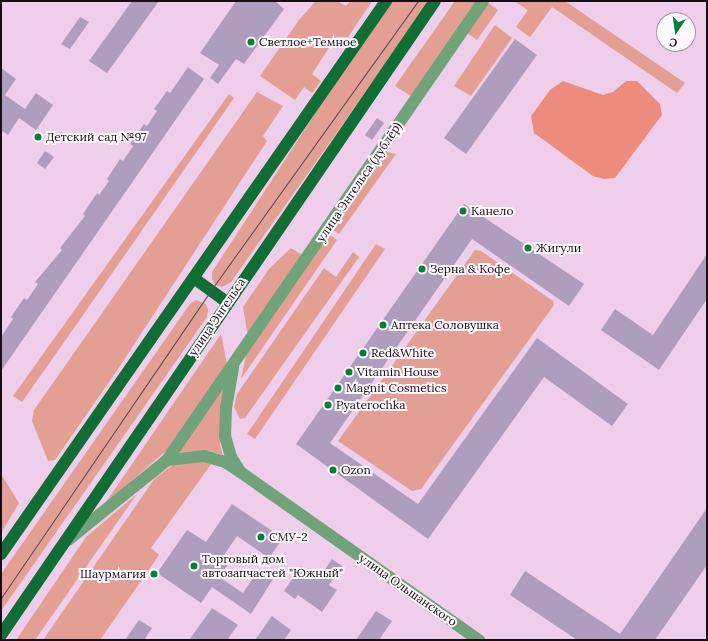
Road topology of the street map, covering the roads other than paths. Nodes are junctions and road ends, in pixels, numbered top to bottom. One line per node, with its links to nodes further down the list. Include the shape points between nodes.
1 (386, 1): 4 (main road)
2 (435, 1): 5 (main road, улица Энгельса)
3 (483, 1): 6 (street, улица Энгельса (дублёр))
4 (195, 279): 5 (main road); 10 (main road)
5 (227, 302): 9 (main road, улица Энгельса)
6 (235, 362): 7 (street, улица Энгельса (дублёр)); 8 (street, via 226,408 226,436 231,457)
7 (167, 460): 8 (street, улица Ольшанского, via 204,456 225,462); 9 (street, улица Энгельса (дублёр))
8 (239, 471): 12 (street, улица Ольшанского)
9 (66, 542): 11 (main road, улица Энгельса)
10 (1, 554)
11 (1, 635)
12 (478, 640)

